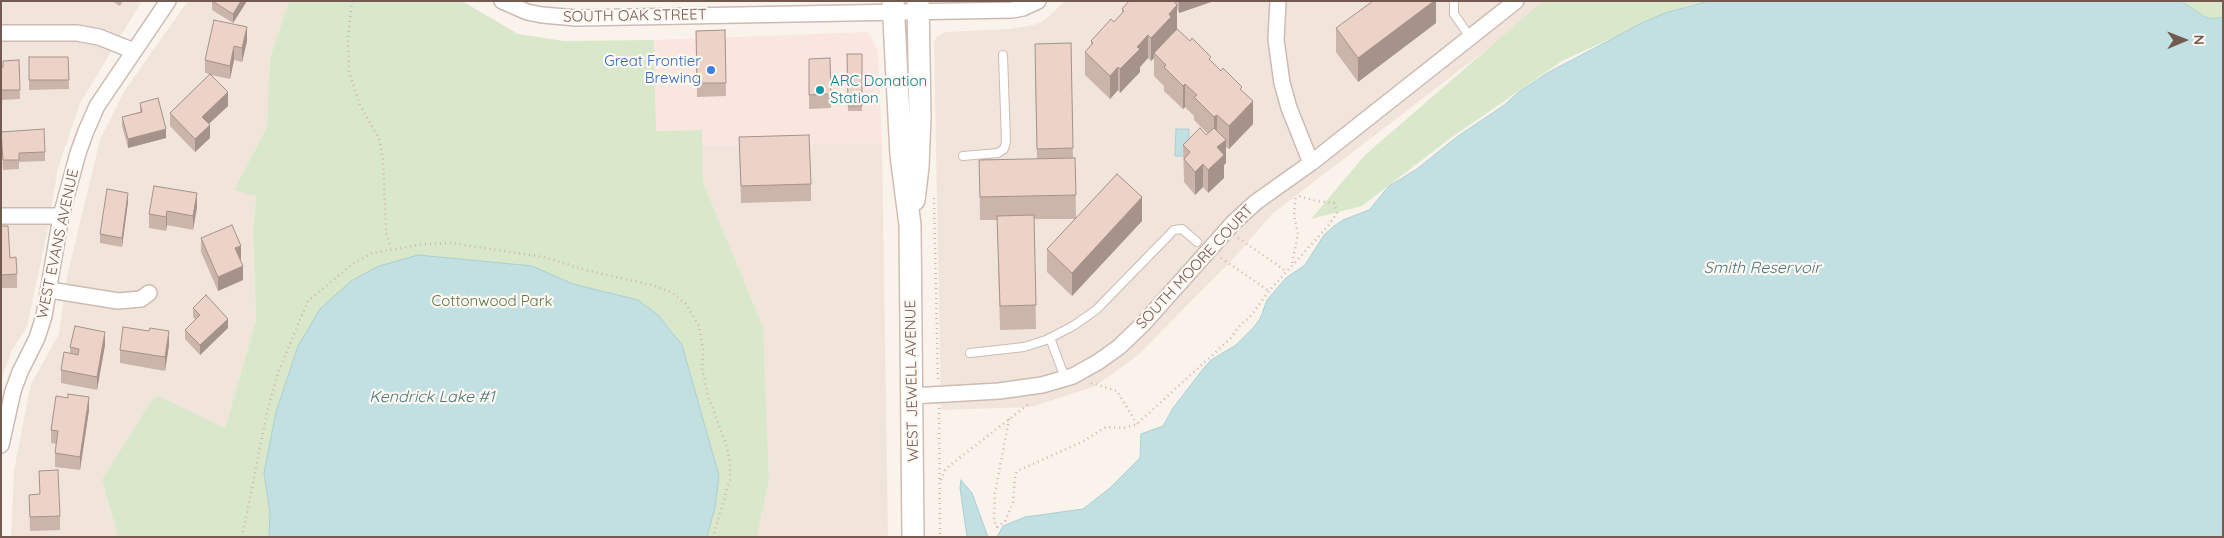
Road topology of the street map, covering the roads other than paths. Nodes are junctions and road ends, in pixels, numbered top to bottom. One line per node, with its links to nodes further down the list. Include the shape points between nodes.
1 (168, 1): 11 (street, WEST EVANS AVENUE)
2 (502, 1): 7 (street, SOUTH OAK STREET, via 527,12 558,18)
3 (1038, 1): 8 (street, SOUTH OAK STREET, via 1012,10)
4 (1278, 1): 14 (street, via 1276,40 1282,83)
5 (1454, 1): 10 (lane, via 1454,14)
6 (1516, 1): 10 (street, SOUTH MOORE COURT)
7 (893, 6): 8 (street, SOUTH OAK STREET); 17 (main road, WEST JEWELL AVENUE, via 901,155)
8 (918, 6): 17 (main road, WEST JEWELL AVENUE, via 919,146)
9 (1, 33): 11 (street, via 77,33 99,37)
10 (1470, 37): 14 (street, SOUTH MOORE COURT)
11 (134, 52): 16 (street, WEST EVANS AVENUE, via 97,106 86,131)
12 (1003, 55): 13 (lane, via 1004,149 998,153)
13 (963, 156)
14 (1311, 162): 18 (street, SOUTH MOORE COURT)
15 (1, 216): 16 (street)
16 (62, 216): 19 (street, WEST EVANS AVENUE)
17 (910, 225): 24 (main road, WEST JEWELL AVENUE)
18 (1203, 246): 21 (lane, via 1182,229 1174,230 1096,310); 23 (street, SOUTH MOORE COURT, via 1130,336 1098,362)
19 (50, 290): 20 (street, via 118,301 141,299); 25 (street, WEST EVANS AVENUE, via 37,338 13,391)
20 (149, 293)
21 (1050, 338): 22 (lane, via 1024,347); 23 (lane)
22 (970, 353)
23 (1069, 377): 24 (street, SOUTH MOORE COURT, via 1000,391)
24 (912, 396): 26 (main road, WEST JEWELL AVENUE)
25 (1, 445)
26 (913, 537)

